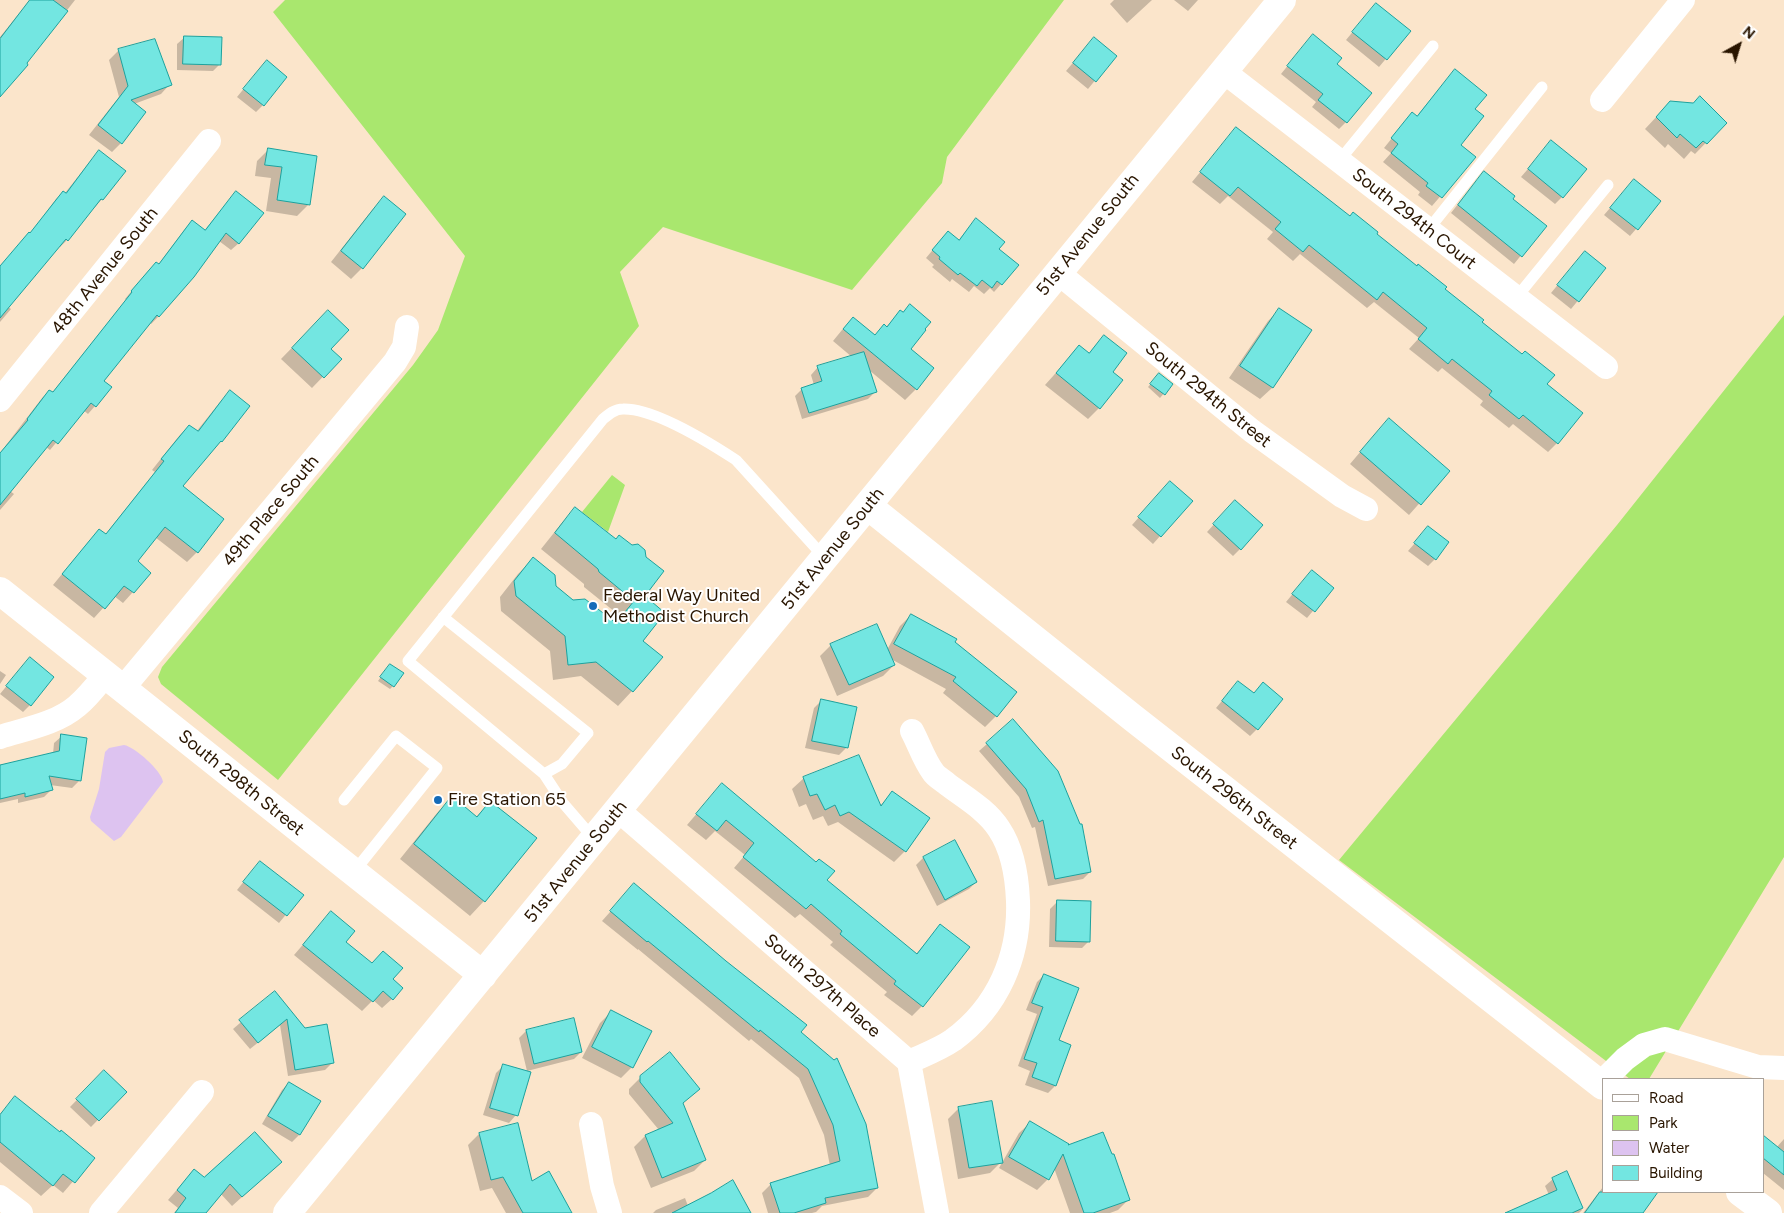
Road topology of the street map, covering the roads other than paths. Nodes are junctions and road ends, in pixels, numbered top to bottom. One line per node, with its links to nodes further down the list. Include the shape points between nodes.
1 (1282, 0): 4 (main road, 51st Avenue South)
2 (1683, 0): 6 (street)
3 (1433, 46): 8 (lane)
4 (1223, 71): 8 (street, South 294th Court); 11 (main road, 51st Avenue South)
5 (1542, 87): 10 (lane)
6 (1602, 100)
7 (209, 142): 15 (street, 48th Avenue South)
8 (1339, 161): 10 (street, South 294th Court)
9 (1608, 185): 12 (lane)
10 (1428, 230): 12 (street, South 294th Court)
11 (1057, 272): 16 (main road, 51st Avenue South); 17 (street, South 294th Street, via 1252,431 1342,496)
12 (1516, 298): 14 (street, South 294th Court)
13 (407, 327): 21 (street, 49th Place South, via 404,347 395,362)
14 (1606, 367)
15 (0, 400)
16 (868, 506): 18 (main road, 51st Avenue South); 33 (main road, South 296th Street, via 1139,723)
17 (1366, 509)
18 (825, 559): 20 (lane, via 736,460 665,420 622,409 603,419); 26 (main road, 51st Avenue South)
19 (0, 591): 21 (main road, South 298th Street)
20 (443, 617): 24 (lane, via 408,661); 24 (lane, via 588,733 562,764)
21 (114, 681): 23 (street, 49th Place South, via 66,714); 28 (main road, South 298th Street)
22 (912, 731): 30 (street, via 933,773 986,814 998,828 1008,845 1014,867 1018,907 1011,957 994,998 953,1040)
23 (0, 736)
24 (544, 774): 27 (lane, via 562,803)
25 (344, 800): 28 (lane, via 396,736 437,768)
26 (618, 810): 27 (main road, 51st Avenue South); 30 (street, South 297th Place)
27 (594, 839): 29 (main road, 51st Avenue South)
28 (353, 873): 29 (main road, South 298th Street)
29 (483, 975): 40 (main road, 51st Avenue South)
30 (909, 1062): 42 (street)
31 (1784, 1068): 32 (street, via 1758,1067 1665,1040 1644,1045)
32 (1608, 1078)
33 (1602, 1082)
34 (202, 1092): 39 (street)
35 (591, 1124): 41 (street)
36 (1741, 1193): 43 (main road)
37 (0, 1197): 38 (street)
38 (21, 1213)
39 (102, 1213)
40 (287, 1213)
41 (610, 1213)
42 (937, 1213)
43 (1768, 1213)

